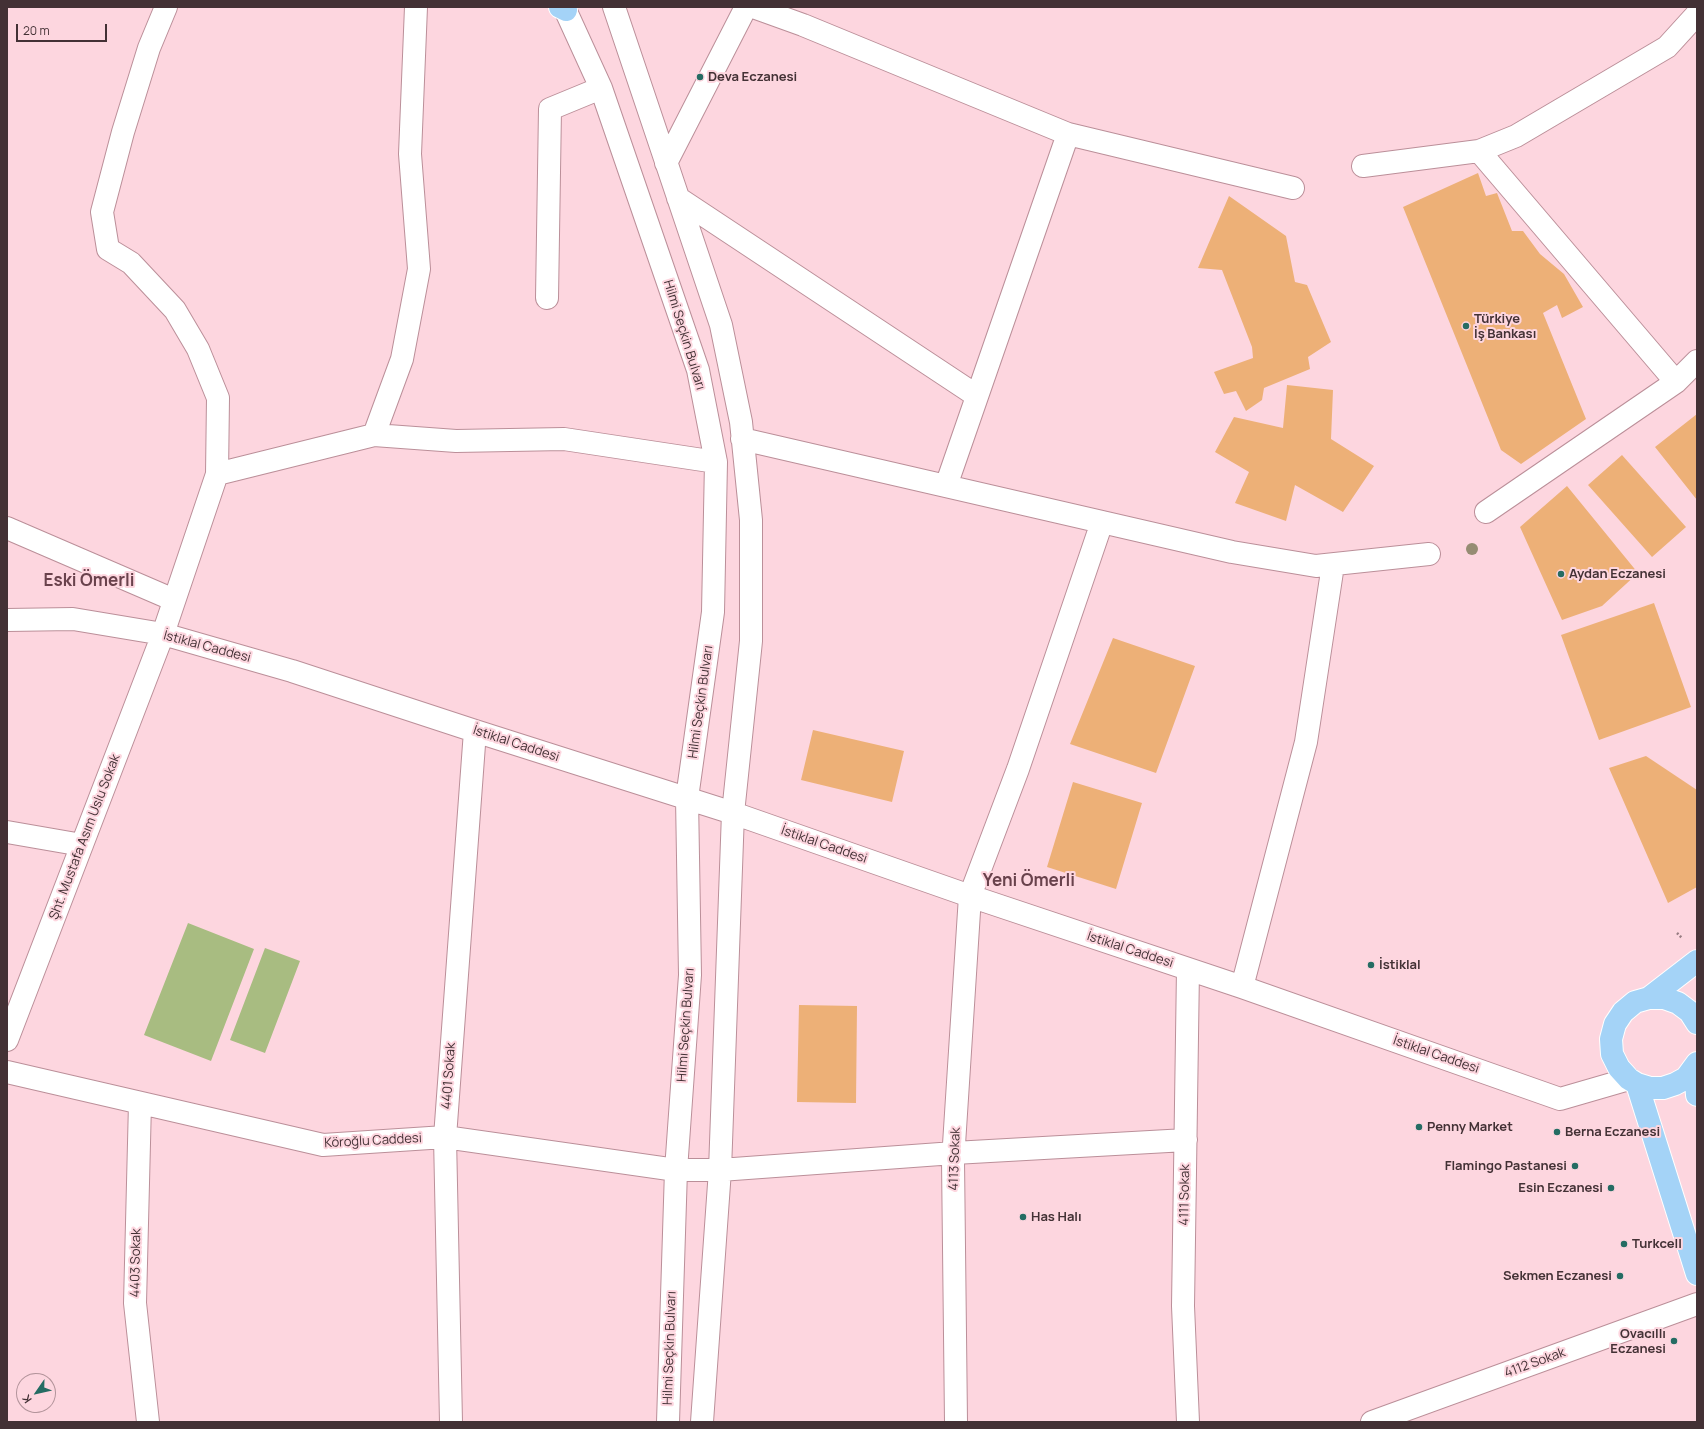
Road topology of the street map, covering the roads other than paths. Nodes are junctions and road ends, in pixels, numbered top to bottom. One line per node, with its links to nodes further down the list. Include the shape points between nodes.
1 (166, 7): 22 (street, Şht. Mustafa Asım Uslu Sokak, via 149,48 125,124 102,212 108,249 131,263 176,310 198,349 218,398)
2 (416, 7): 19 (street, via 410,154 419,269 402,359)
3 (614, 7): 11 (street)
4 (746, 7): 11 (street)
5 (753, 7): 9 (street, via 803,25)
6 (563, 8): 8 (street, Hilmi Seçkin Bulvarı)
7 (1697, 14): 10 (street, via 1666,47 1516,136)
8 (601, 88): 15 (street, via 550,109); 21 (street, Hilmi Seçkin Bulvarı, via 698,370)
9 (1068, 134): 13 (street); 18 (street)
10 (1480, 151): 12 (street); 17 (street)
11 (666, 163): 14 (street)
12 (1364, 166)
13 (1293, 188)
14 (678, 198): 18 (street); 20 (street, via 721,325 741,422)
15 (547, 298)
16 (1697, 361): 17 (street)
17 (1676, 382): 24 (street)
18 (977, 396): 23 (street)
19 (374, 435): 21 (street, via 456,441 564,439); 22 (street)
20 (742, 439): 23 (street); 34 (street, via 751,520 751,641)
21 (716, 462): 33 (street, Hilmi Seçkin Bulvarı, via 713,612)
22 (217, 474): 29 (street, Şht. Mustafa Asım Uslu Sokak)
23 (946, 486): 25 (street)
24 (1486, 512)
25 (1102, 522): 28 (street, via 1232,552 1316,566); 37 (street, 4113 Sokak, via 1018,769)
26 (7, 528): 29 (street)
27 (1429, 554): 28 (street)
28 (1333, 565): 40 (street, via 1306,742)
29 (174, 600): 31 (street, Şht. Mustafa Asım Uslu Sokak)
30 (7, 620): 31 (street, İstiklal Caddesi, via 72,618)
31 (163, 634): 32 (street, İstiklal Caddesi, via 292,671); 36 (street, Şht. Mustafa Asım Uslu Sokak)
32 (475, 732): 33 (street, İstiklal Caddesi); 49 (street, 4401 Sokak)
33 (687, 798): 34 (street, İstiklal Caddesi); 52 (street, Hilmi Seçkin Bulvarı, via 690,975)
34 (733, 813): 37 (street, İstiklal Caddesi); 53 (street)
35 (7, 832): 36 (street)
36 (82, 845): 43 (street, Şht. Mustafa Asım Uslu Sokak)
37 (970, 896): 39 (street, İstiklal Caddesi); 51 (street, 4113 Sokak)
38 (1697, 961): 41 (main road)
39 (1188, 969): 40 (street, İstiklal Caddesi); 50 (street, 4111 Sokak)
40 (1242, 987): 46 (street, İstiklal Caddesi, via 1560,1099)
41 (1649, 998): 42 (main road, via 1664,998 1678,1003 1690,1012); 46 (main road, via 1635,1002 1623,1012 1615,1024 1611,1039 1612,1054 1619,1068)
42 (1697, 1023)
43 (7, 1040)
44 (1696, 1065): 46 (main road, via 1681,1081 1663,1088 1650,1088); 47 (main road)
45 (7, 1072): 48 (street, Köroğlu Caddesi)
46 (1633, 1081): 54 (main road)
47 (1697, 1095)
48 (140, 1103): 49 (street, Köroğlu Caddesi, via 323,1145); 57 (street, 4403 Sokak, via 135,1303)
49 (445, 1137): 52 (street, Köroğlu Caddesi); 58 (street, 4401 Sokak)
50 (1186, 1140): 51 (street, Köroğlu Caddesi); 62 (street, 4111 Sokak, via 1183,1306)
51 (954, 1153): 53 (street, Köroğlu Caddesi); 61 (street, 4113 Sokak)
52 (676, 1170): 53 (street, Köroğlu Caddesi); 59 (street, Hilmi Seçkin Bulvarı)
53 (720, 1170): 60 (street)
54 (1697, 1274)
55 (1697, 1304): 56 (street, 4112 Sokak)
56 (1416, 1415): 63 (street, 4112 Sokak)
57 (148, 1422)
58 (451, 1422)
59 (668, 1422)
60 (702, 1422)
61 (956, 1422)
62 (1188, 1422)
63 (1372, 1422)

